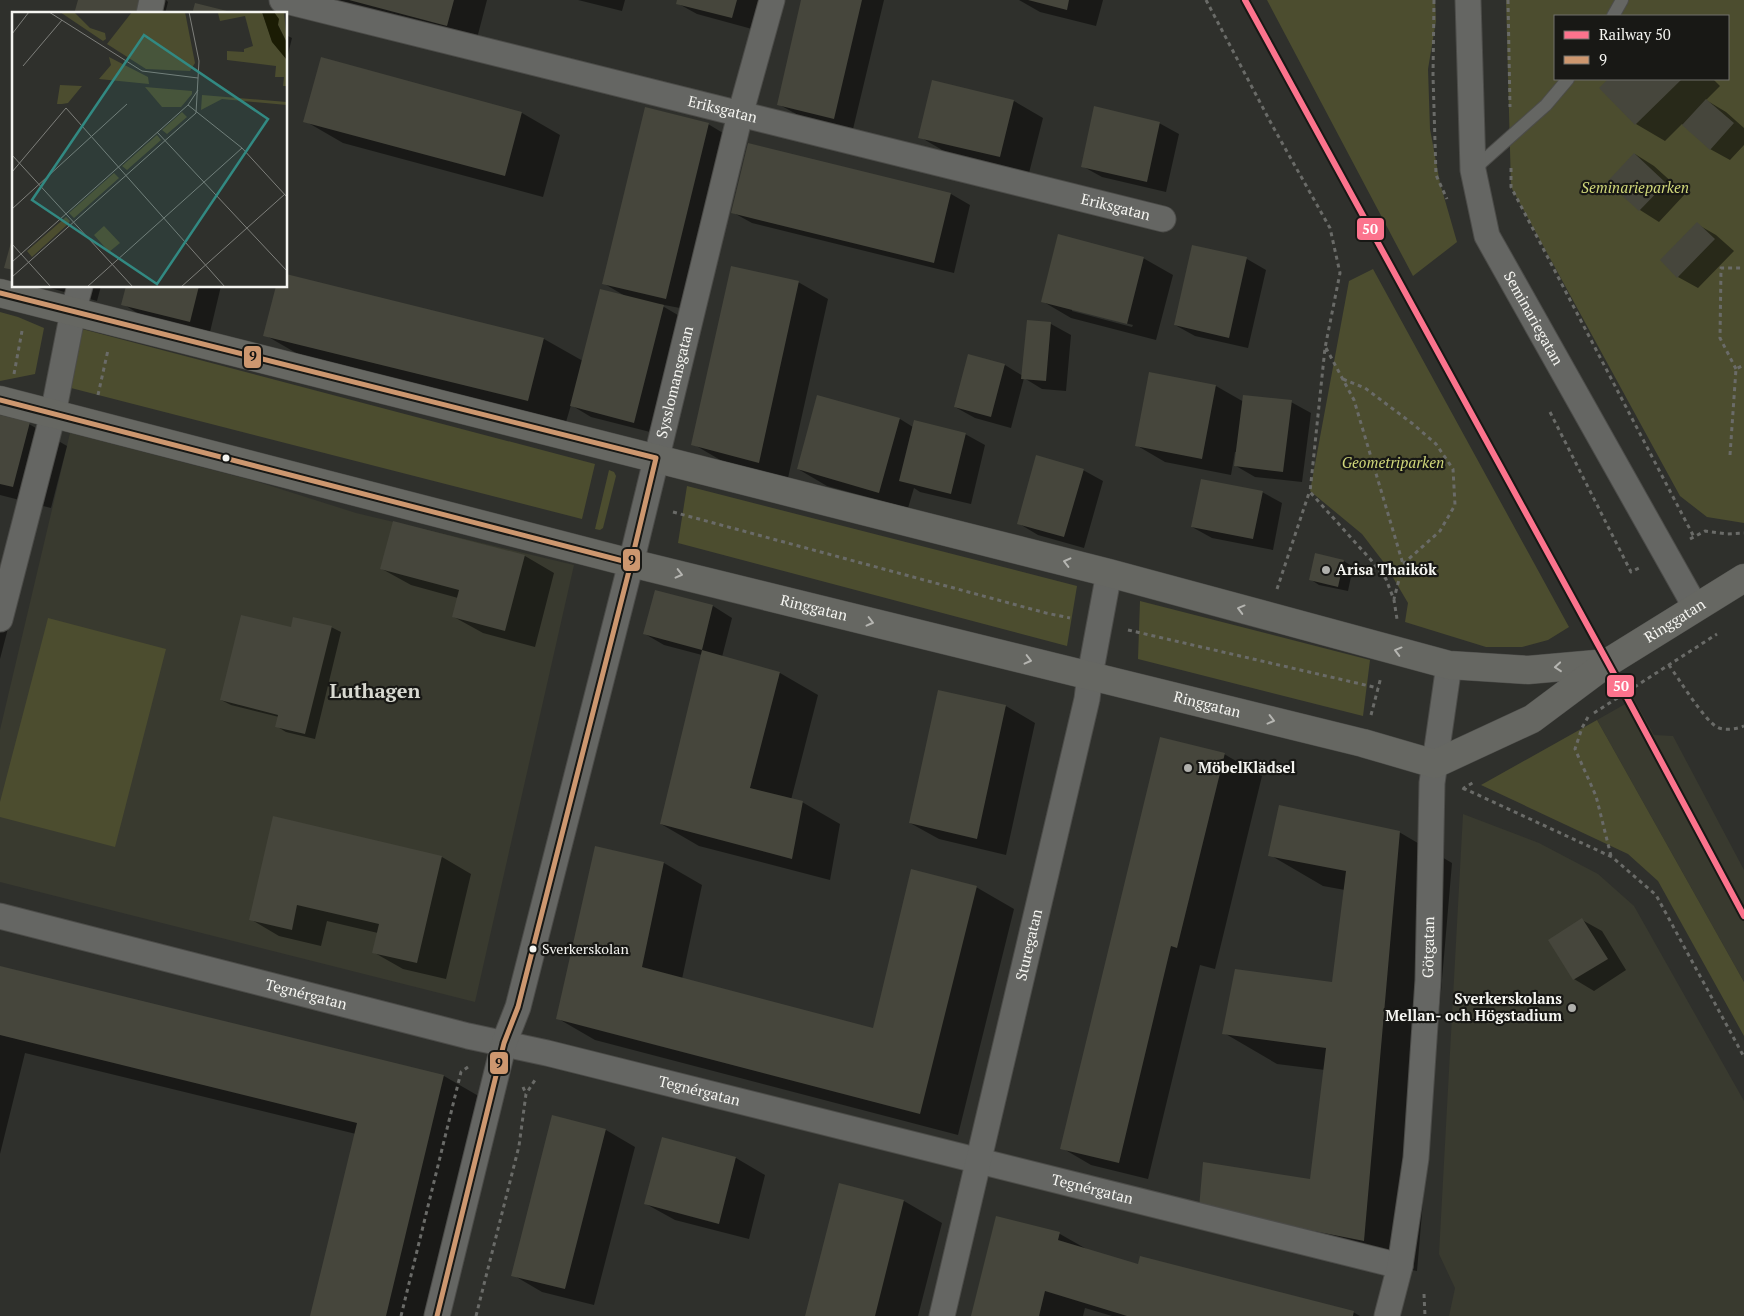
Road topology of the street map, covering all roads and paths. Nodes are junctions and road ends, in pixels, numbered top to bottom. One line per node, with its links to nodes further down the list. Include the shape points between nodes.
1 (282, 0): 9 (street, Eriksgatan)
2 (772, 0): 9 (street, Sysslomansgatan)
3 (1206, 0): 18 (path, via 1330,228 1340,273)
4 (1468, 0): 11 (street, Seminariegatan)
5 (1508, 0): 10 (path)
6 (1622, 0): 7 (lane)
7 (1614, 15)
8 (1567, 80): 10 (lane, via 1546,105)
9 (740, 115): 12 (street, Eriksgatan); 26 (street, Sysslomansgatan)
10 (1510, 137): 11 (lane); 29 (path, via 1511,187)
11 (1473, 170): 36 (street, Seminariegatan, via 1487,236)
12 (1163, 219)
13 (1744, 268): 20 (path, via 1721,268 1720,338)
14 (0, 293): 16 (street, Ringgatan)
15 (77, 299): 16 (street, Ringgatan); 17 (street, Ringgatan); 23 (street)
16 (29, 300): 22 (path)
17 (115, 322): 24 (path); 26 (street, Ringgatan)
18 (1325, 348): 21 (path); 27 (path)
19 (1744, 365): 20 (path)
20 (1736, 369): 25 (path)
21 (1342, 379): 31 (path, via 1354,400); 31 (path, via 1364,388 1413,424 1436,444 1453,469 1456,505 1440,530)
22 (4, 401): 23 (street, Ringgatan)
23 (54, 414): 24 (street, Ringgatan); 37 (street)
24 (91, 423): 30 (street, Ringgatan)
25 (1730, 455)
26 (656, 458): 28 (street, Sysslomansgatan); 32 (street, Ringgatan, one-way to 26)
27 (1310, 492): 34 (path); 35 (path, via 1386,579)
28 (645, 504): 30 (street, Sysslomansgatan); 38 (path, via 1046,613)
29 (1694, 537)
30 (631, 563): 43 (street, Ringgatan, one-way to 43); 51 (street, Sysslomansgatan, via 518,1007)
31 (1403, 564): 35 (path)
32 (1109, 573): 38 (street, Sturegatan); 40 (street, Ringgatan, one-way to 32)
33 (1744, 578): 36 (street, Ringgatan)
34 (1277, 590)
35 (1394, 600): 40 (path, via 1398,622)
36 (1696, 608): 41 (street, Ringgatan)
37 (0, 619)
38 (1099, 624): 43 (street, Sturegatan); 44 (path)
39 (1722, 630): 46 (path, via 1669,665 1717,727 1736,729)
40 (1390, 649): 42 (street, Ringgatan, one-way to 40); 44 (path)
41 (1607, 663): 42 (street, Ringgatan, one-way to 42, via 1528,670); 48 (street, Ringgatan, via 1532,719)
42 (1449, 665): 48 (street, Götgatan)
43 (1090, 676): 47 (street, Ringgatan, one-way to 47); 55 (street, Sturegatan)
44 (1378, 688): 47 (path)
45 (1588, 717): 49 (path, via 1576,749 1596,796)
46 (1744, 726)
47 (1363, 742): 48 (street, Ringgatan)
48 (1433, 774): 49 (path); 56 (street, Götgatan, via 1428,980 1416,1158)
49 (1612, 857): 52 (path, via 1656,895)
50 (0, 916): 51 (street, Tegnérgatan)
51 (504, 1044): 55 (street, Tegnérgatan); 58 (street, Sysslomansgatan)
52 (1744, 1057)
53 (461, 1072): 57 (path)
54 (526, 1094): 59 (path, via 519,1146)
55 (979, 1161): 56 (street, Tegnérgatan); 60 (street, Sturegatan)
56 (1400, 1266): 61 (street, Götgatan)
57 (401, 1316)
58 (437, 1316)
59 (476, 1316)
60 (942, 1316)
61 (1387, 1316)

